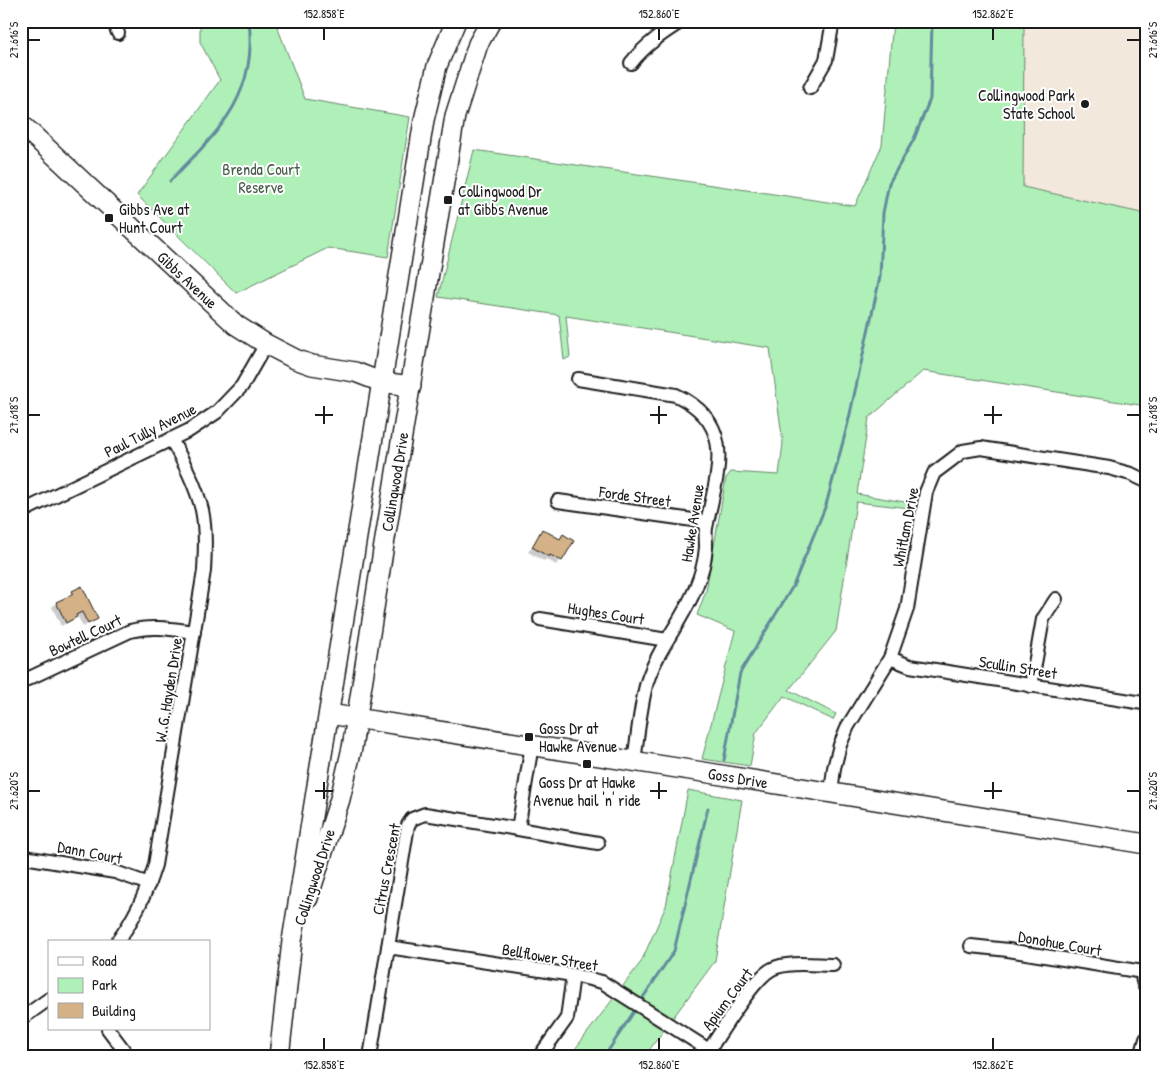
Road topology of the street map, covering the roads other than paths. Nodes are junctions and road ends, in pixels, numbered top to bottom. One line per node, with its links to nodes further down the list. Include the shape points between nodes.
1 (456, 21): 9 (main road, Collingwood Drive, via 428,97)
2 (492, 21): 11 (main road, Collingwood Drive, via 478,44 455,116)
3 (682, 21): 5 (street, via 658,37)
4 (833, 21): 6 (street, via 826,60)
5 (631, 62)
6 (810, 88)
7 (21, 124): 8 (main road, Gibbs Avenue, via 236,325)
8 (266, 344): 9 (main road, Gibbs Avenue, via 312,365); 12 (street, Paul Tully Avenue, via 242,386 217,412)
9 (382, 375): 11 (main road, Gibbs Avenue); 25 (main road, Collingwood Drive)
10 (578, 378): 16 (street, Hawke Avenue, via 676,395 698,408 710,422 719,446 719,464)
11 (412, 379): 26 (main road, Collingwood Drive)
12 (171, 439): 15 (street, Paul Tully Avenue); 19 (street, W. G. Hayden Drive, via 193,482 202,512 204,571)
13 (1146, 481): 21 (street, Whitlam Drive, via 1109,468 981,448 963,451 934,473 926,492 907,609)
14 (558, 501): 16 (street, Forde Street)
15 (21, 512)
16 (707, 522): 20 (street, Hawke Avenue, via 702,571)
17 (1056, 599): 23 (street, via 1043,619)
18 (540, 619): 20 (street, Hughes Court)
19 (194, 632): 22 (street, Bowtell Court, via 159,627 130,631); 34 (street, W. G. Hayden Drive, via 155,865)
20 (667, 640): 28 (street, Hawke Avenue, via 648,681)
21 (890, 658): 23 (street, Scullin Street, via 910,666); 29 (street, Whitlam Drive, via 848,726 834,768)
22 (21, 682)
23 (1030, 686): 24 (street, Scullin Street)
24 (1143, 703)
25 (329, 714): 26 (main road, Goss Drive); 36 (main road, Collingwood Drive)
26 (357, 718): 27 (main road, Goss Drive); 36 (main road, Collingwood Drive, via 340,798)
27 (532, 745): 28 (main road, Goss Drive); 30 (street)
28 (634, 761): 29 (main road, Goss Drive)
29 (831, 794): 32 (main road, Goss Drive)
30 (518, 829): 31 (street); 38 (street, Citrus Crescent, via 425,814 412,819 408,825)
31 (598, 844)
32 (1146, 844)
33 (24, 857): 34 (street, Dann Court, via 115,872)
34 (149, 884): 35 (street, W. G. Hayden Drive, via 133,919)
35 (118, 940)
36 (292, 941): 49 (main road, Collingwood Drive)
37 (971, 946): 40 (street, Donohue Court)
38 (388, 947): 41 (street, Bellflower Street); 50 (street, Citrus Crescent)
39 (833, 965): 47 (street, Apium Court, via 792,964 773,968 758,980)
40 (1144, 970): 42 (street, via 1142,979)
41 (573, 976): 47 (street, Bellflower Street, via 602,982); 51 (street, via 567,1018)
42 (1146, 987)
43 (48, 1000): 44 (street)
44 (21, 1019)
45 (109, 1030): 48 (street)
46 (1146, 1039): 52 (street)
47 (712, 1054)
48 (129, 1057)
49 (279, 1057)
50 (370, 1057)
51 (539, 1057)
52 (1141, 1057)

